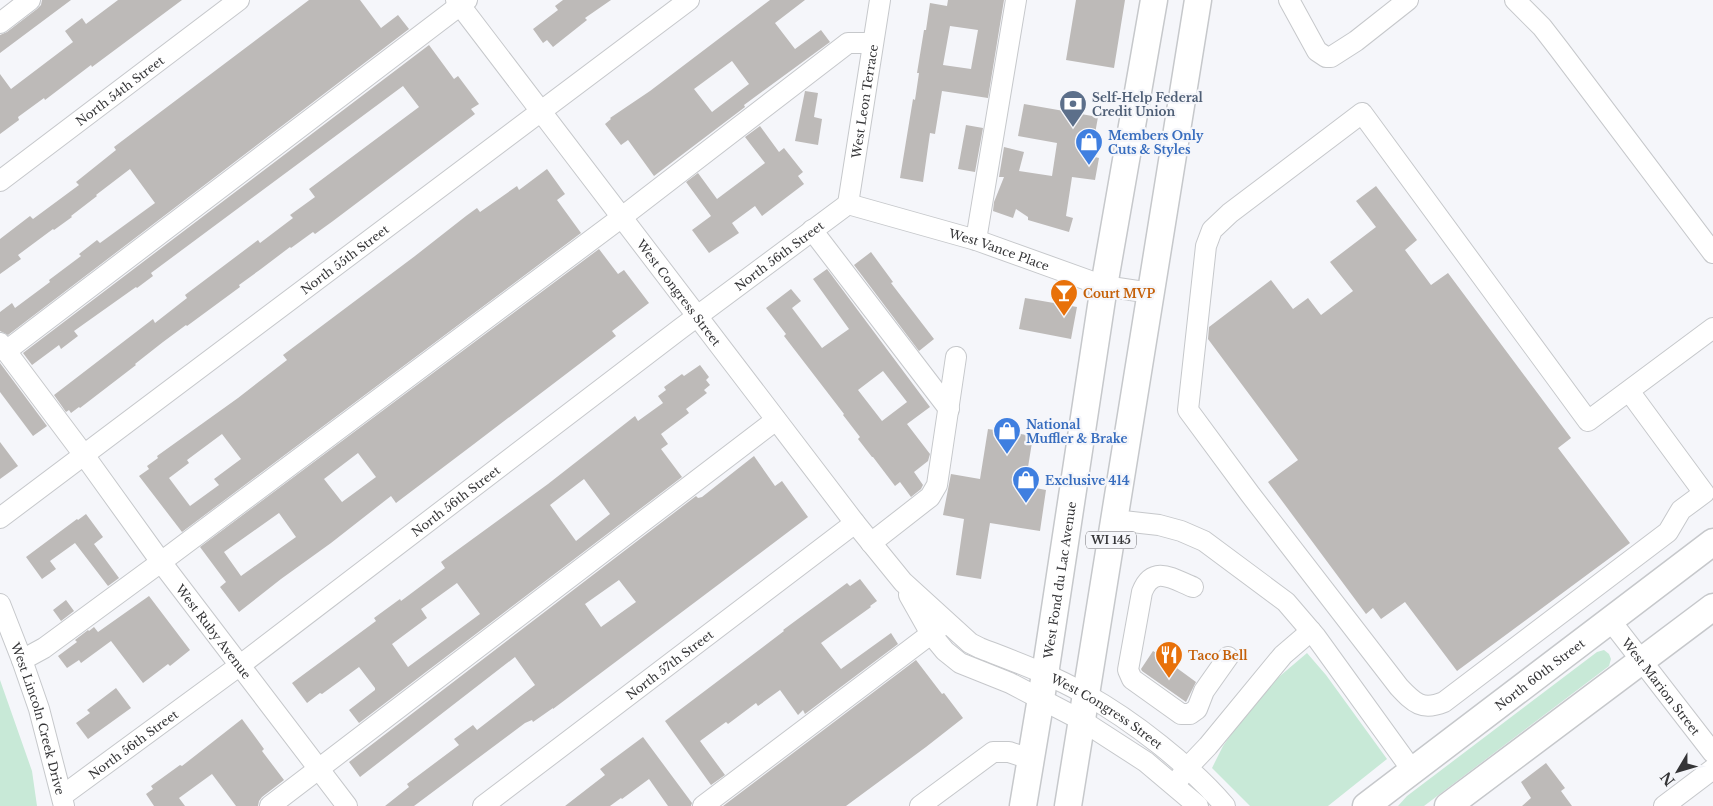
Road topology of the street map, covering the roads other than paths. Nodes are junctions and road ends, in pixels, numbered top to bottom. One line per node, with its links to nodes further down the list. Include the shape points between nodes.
1 (30, 0): 12 (street)
2 (238, 0): 15 (street, North 54th Street)
3 (688, 0): 14 (street, North 55th Street)
4 (880, 0): 13 (street, West Leon Terrace)
5 (1016, 0): 19 (street)
6 (1154, 0): 21 (main road, West Fond du Lac Avenue)
7 (1198, 0): 22 (main road, WI 145)
8 (1289, 0): 9 (street, via 1317,51 1326,58 1356,41)
9 (1408, 0)
10 (1515, 0): 20 (street, via 1542,27)
11 (461, 2): 14 (street, West Congress Street); 25 (street)
12 (0, 23)
13 (872, 43): 16 (street, West Leon Terrace); 17 (street, via 848,43)
14 (541, 111): 17 (street, West Congress Street); 30 (street, North 55th Street)
15 (0, 181)
16 (848, 204): 18 (street, North 56th Street); 19 (street, West Vance Place)
17 (622, 217): 23 (street, West Congress Street); 36 (street)
18 (812, 230): 23 (street, North 56th Street); 28 (street)
19 (976, 240): 21 (street, West Vance Place)
20 (1713, 253)
21 (1104, 286): 22 (street, West Vance Place); 47 (main road, West Fond du Lac Avenue)
22 (1151, 293): 32 (main road, WI 145)
23 (697, 316): 29 (street, West Congress Street); 46 (street, North 56th Street)
24 (1713, 328): 27 (street)
25 (3, 347): 30 (street, West Ruby Avenue)
26 (956, 357): 28 (street)
27 (1629, 391): 27 (street, via 1588,421 1362,113 1230,213 1212,230 1206,246 1188,410 1399,687 1410,700 1422,706 1444,702 1668,532 1681,510 1704,493)
28 (949, 409): 35 (street, via 934,492)
29 (776, 420): 33 (street, West Congress Street); 54 (street)
30 (84, 455): 31 (street, North 55th Street); 36 (street, West Ruby Avenue)
31 (0, 518)
32 (1114, 520): 42 (street, via 1158,525 1204,541 1286,602); 48 (main road, WI 145)
33 (855, 523): 35 (street, West Congress Street); 61 (street, North 57th Street)
34 (1713, 542): 40 (main road, North 60th Street)
35 (871, 543): 41 (street, West Congress Street, via 903,582 918,613)
36 (160, 562): 44 (street, via 44,648); 46 (street, West Ruby Avenue)
37 (1193, 587): 43 (street, via 1160,575 1146,582 1128,670 1132,679 1181,714 1190,714 1197,709 1204,691)
38 (0, 604): 44 (street, West Lincoln Creek Drive)
39 (1713, 607): 45 (main road)
40 (1610, 620): 45 (street, West Marion Street); 56 (main road, North 60th Street)
41 (938, 628): 47 (street, West Congress Street); 49 (street, West Congress Street, via 945,651 960,663 1010,683); 62 (street)
42 (1311, 631): 53 (street, via 1283,655); 56 (street)
43 (1228, 656)
44 (22, 660): 58 (street, West Lincoln Creek Drive, via 39,709)
45 (1642, 660): 51 (street, West Marion Street); 69 (main road)
46 (239, 666): 54 (street, West Ruby Avenue); 58 (street, North 56th Street)
47 (1045, 674): 48 (street, West Congress Street); 49 (main road, West Fond du Lac Avenue)
48 (1086, 694): 50 (main road, WI 145); 53 (street, West Congress Street, via 1135,726)
49 (1040, 700): 50 (street, West Congress Street); 52 (main road, West Fond du Lac Avenue)
50 (1081, 720): 57 (street, West Congress Street); 65 (main road, WI 145)
51 (1713, 753)
52 (1030, 759): 63 (street, via 1008,752 993,752); 64 (main road, West Fond du Lac Avenue)
53 (1187, 768): 57 (street); 67 (street, West Congress Street)
54 (319, 769): 59 (street); 60 (street, West Ruby Avenue)
55 (1713, 769): 70 (street)
56 (1412, 770): 68 (main road, North 60th Street)
57 (1174, 784): 66 (street, West Congress Street)
58 (63, 801)
59 (270, 806)
60 (348, 806)
61 (483, 806)
62 (703, 806)
63 (920, 806)
64 (1023, 806)
65 (1068, 806)
66 (1198, 806)
67 (1225, 806)
68 (1366, 806)
69 (1448, 806)
70 (1664, 806)

